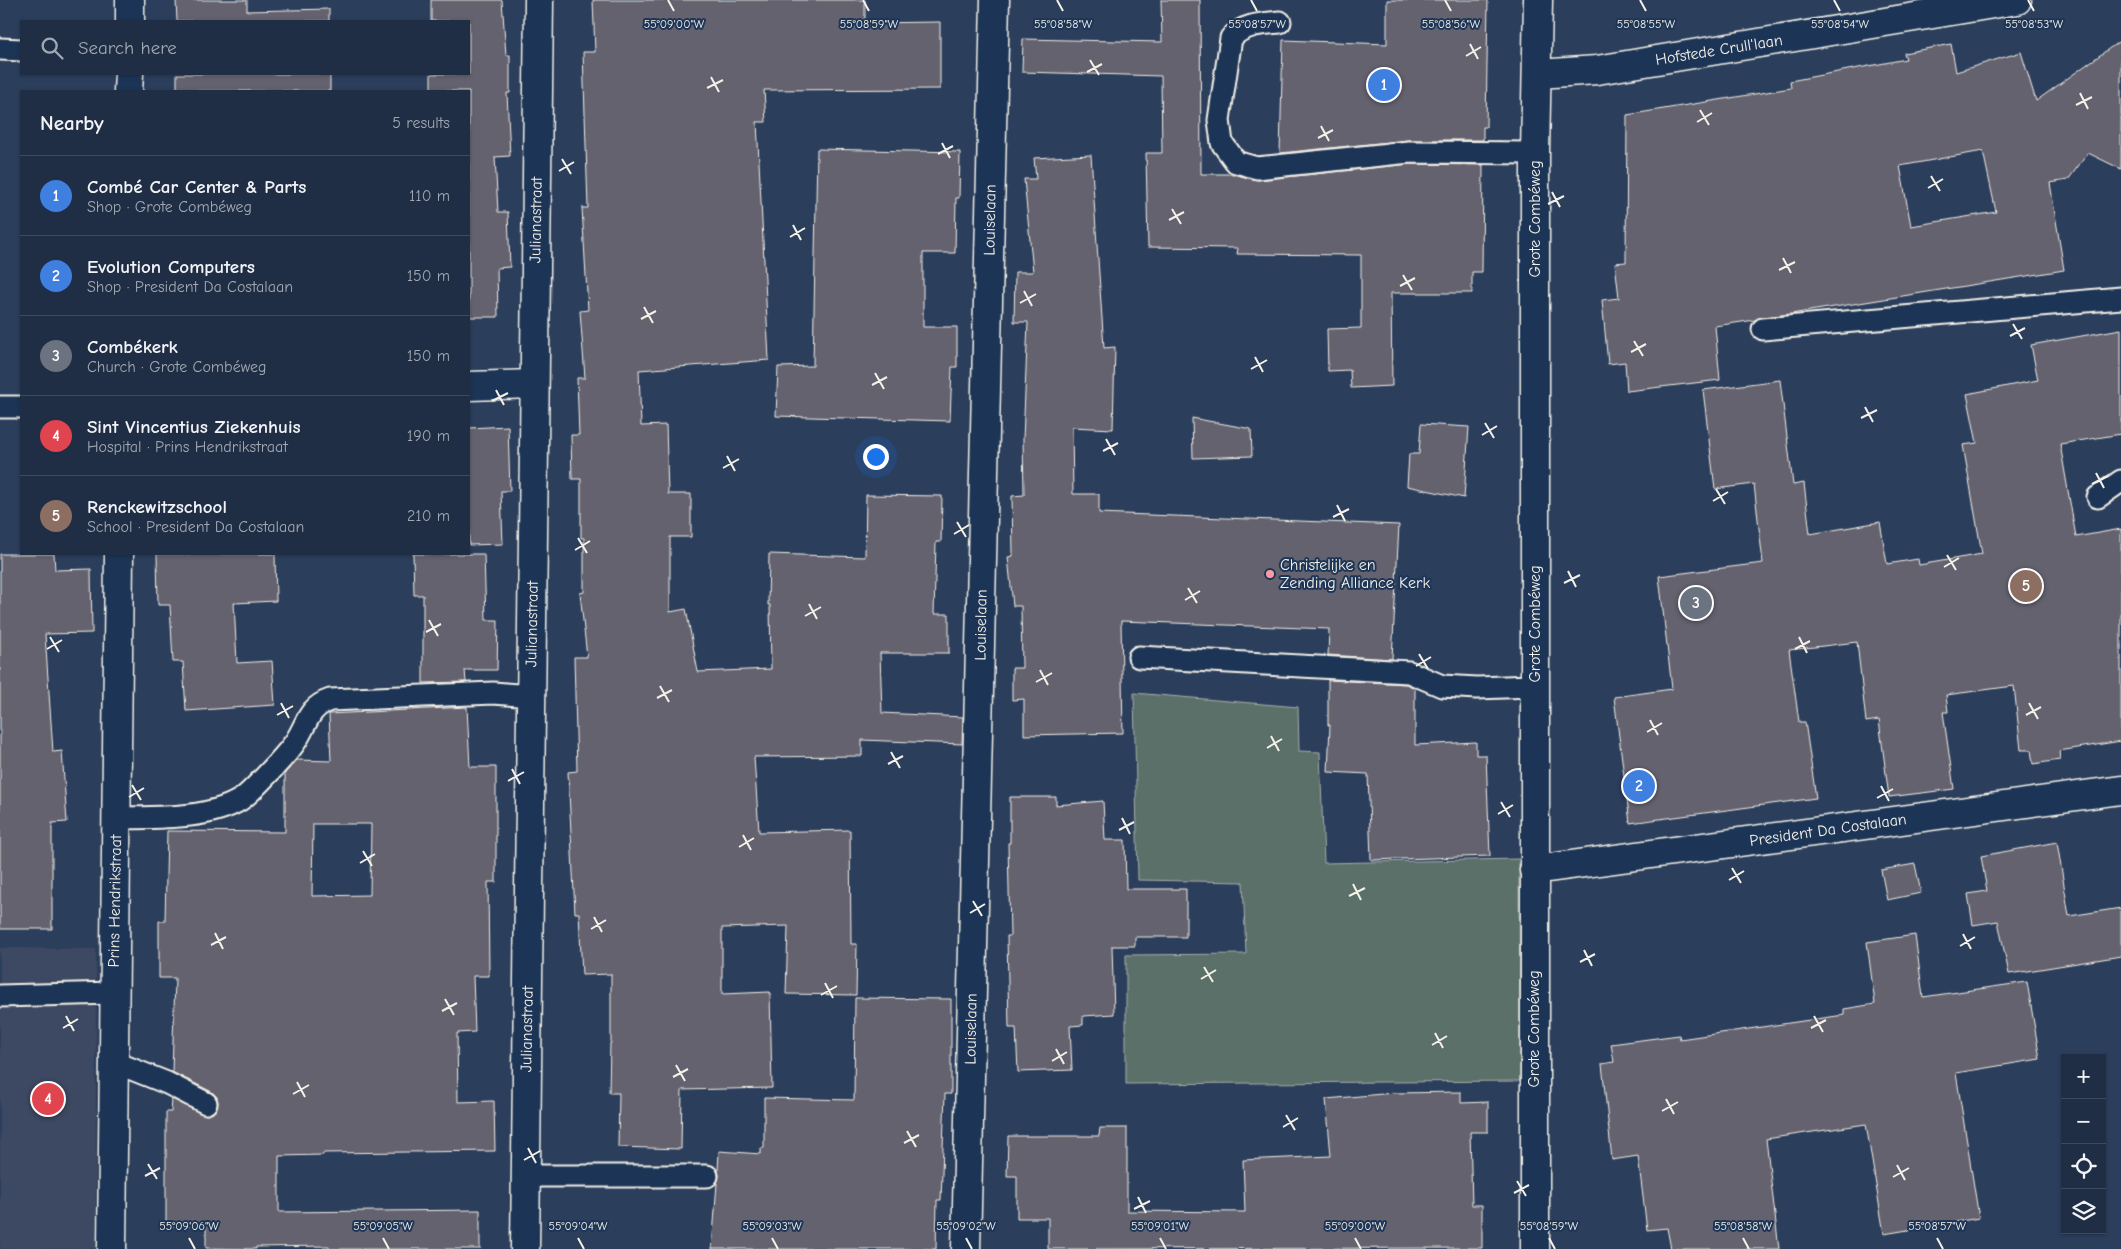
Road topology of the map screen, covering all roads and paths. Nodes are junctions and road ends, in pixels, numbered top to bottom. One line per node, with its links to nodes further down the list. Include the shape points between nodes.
1 (130, 0): 6 (street)
2 (539, 0): 16 (street, Julianastraat)
3 (996, 0): 37 (street, Louiselaan)
4 (1538, 0): 10 (street, Grote Combéweg)
5 (2017, 0): 10 (street, Hofstede Crull'laan, via 1596,70)
6 (130, 20)
7 (1280, 22): 13 (lane, via 1252,25 1237,31 1231,38 1219,120 1222,143 1236,162 1257,168 1409,152)
8 (0, 49): 9 (lane)
9 (20, 50)
10 (1538, 74): 13 (street, Grote Combéweg)
11 (128, 75): 12 (street)
12 (128, 90)
13 (1535, 153): 24 (street, Grote Combéweg)
14 (2121, 298): 15 (lane)
15 (1762, 329)
16 (534, 384): 17 (street); 25 (street, Julianastraat)
17 (470, 386)
18 (20, 407): 19 (lane)
19 (0, 408)
20 (2121, 481): 21 (lane)
21 (2098, 497)
22 (119, 555): 27 (street, Prins Hendrikstraat)
23 (1140, 657): 24 (lane, via 1409,672 1442,686)
24 (1534, 686): 28 (street, Grote Combéweg)
25 (531, 696): 27 (lane, via 493,693 330,700 320,703 311,712 293,746 242,799 211,811); 33 (street, Julianastraat)
26 (2121, 790): 28 (street, President Da Costalaan)
27 (116, 818): 29 (street, Prins Hendrikstraat)
28 (1534, 870): 38 (street, Grote Combéweg)
29 (114, 993): 30 (lane); 31 (street, Prins Hendrikstraat)
30 (0, 996)
31 (114, 1062): 32 (lane); 35 (street, Prins Hendrikstraat)
32 (206, 1103)
33 (526, 1176): 34 (lane); 36 (street, Julianastraat)
34 (708, 1176)
35 (112, 1249)
36 (525, 1249)
37 (966, 1249)
38 (1534, 1249)

